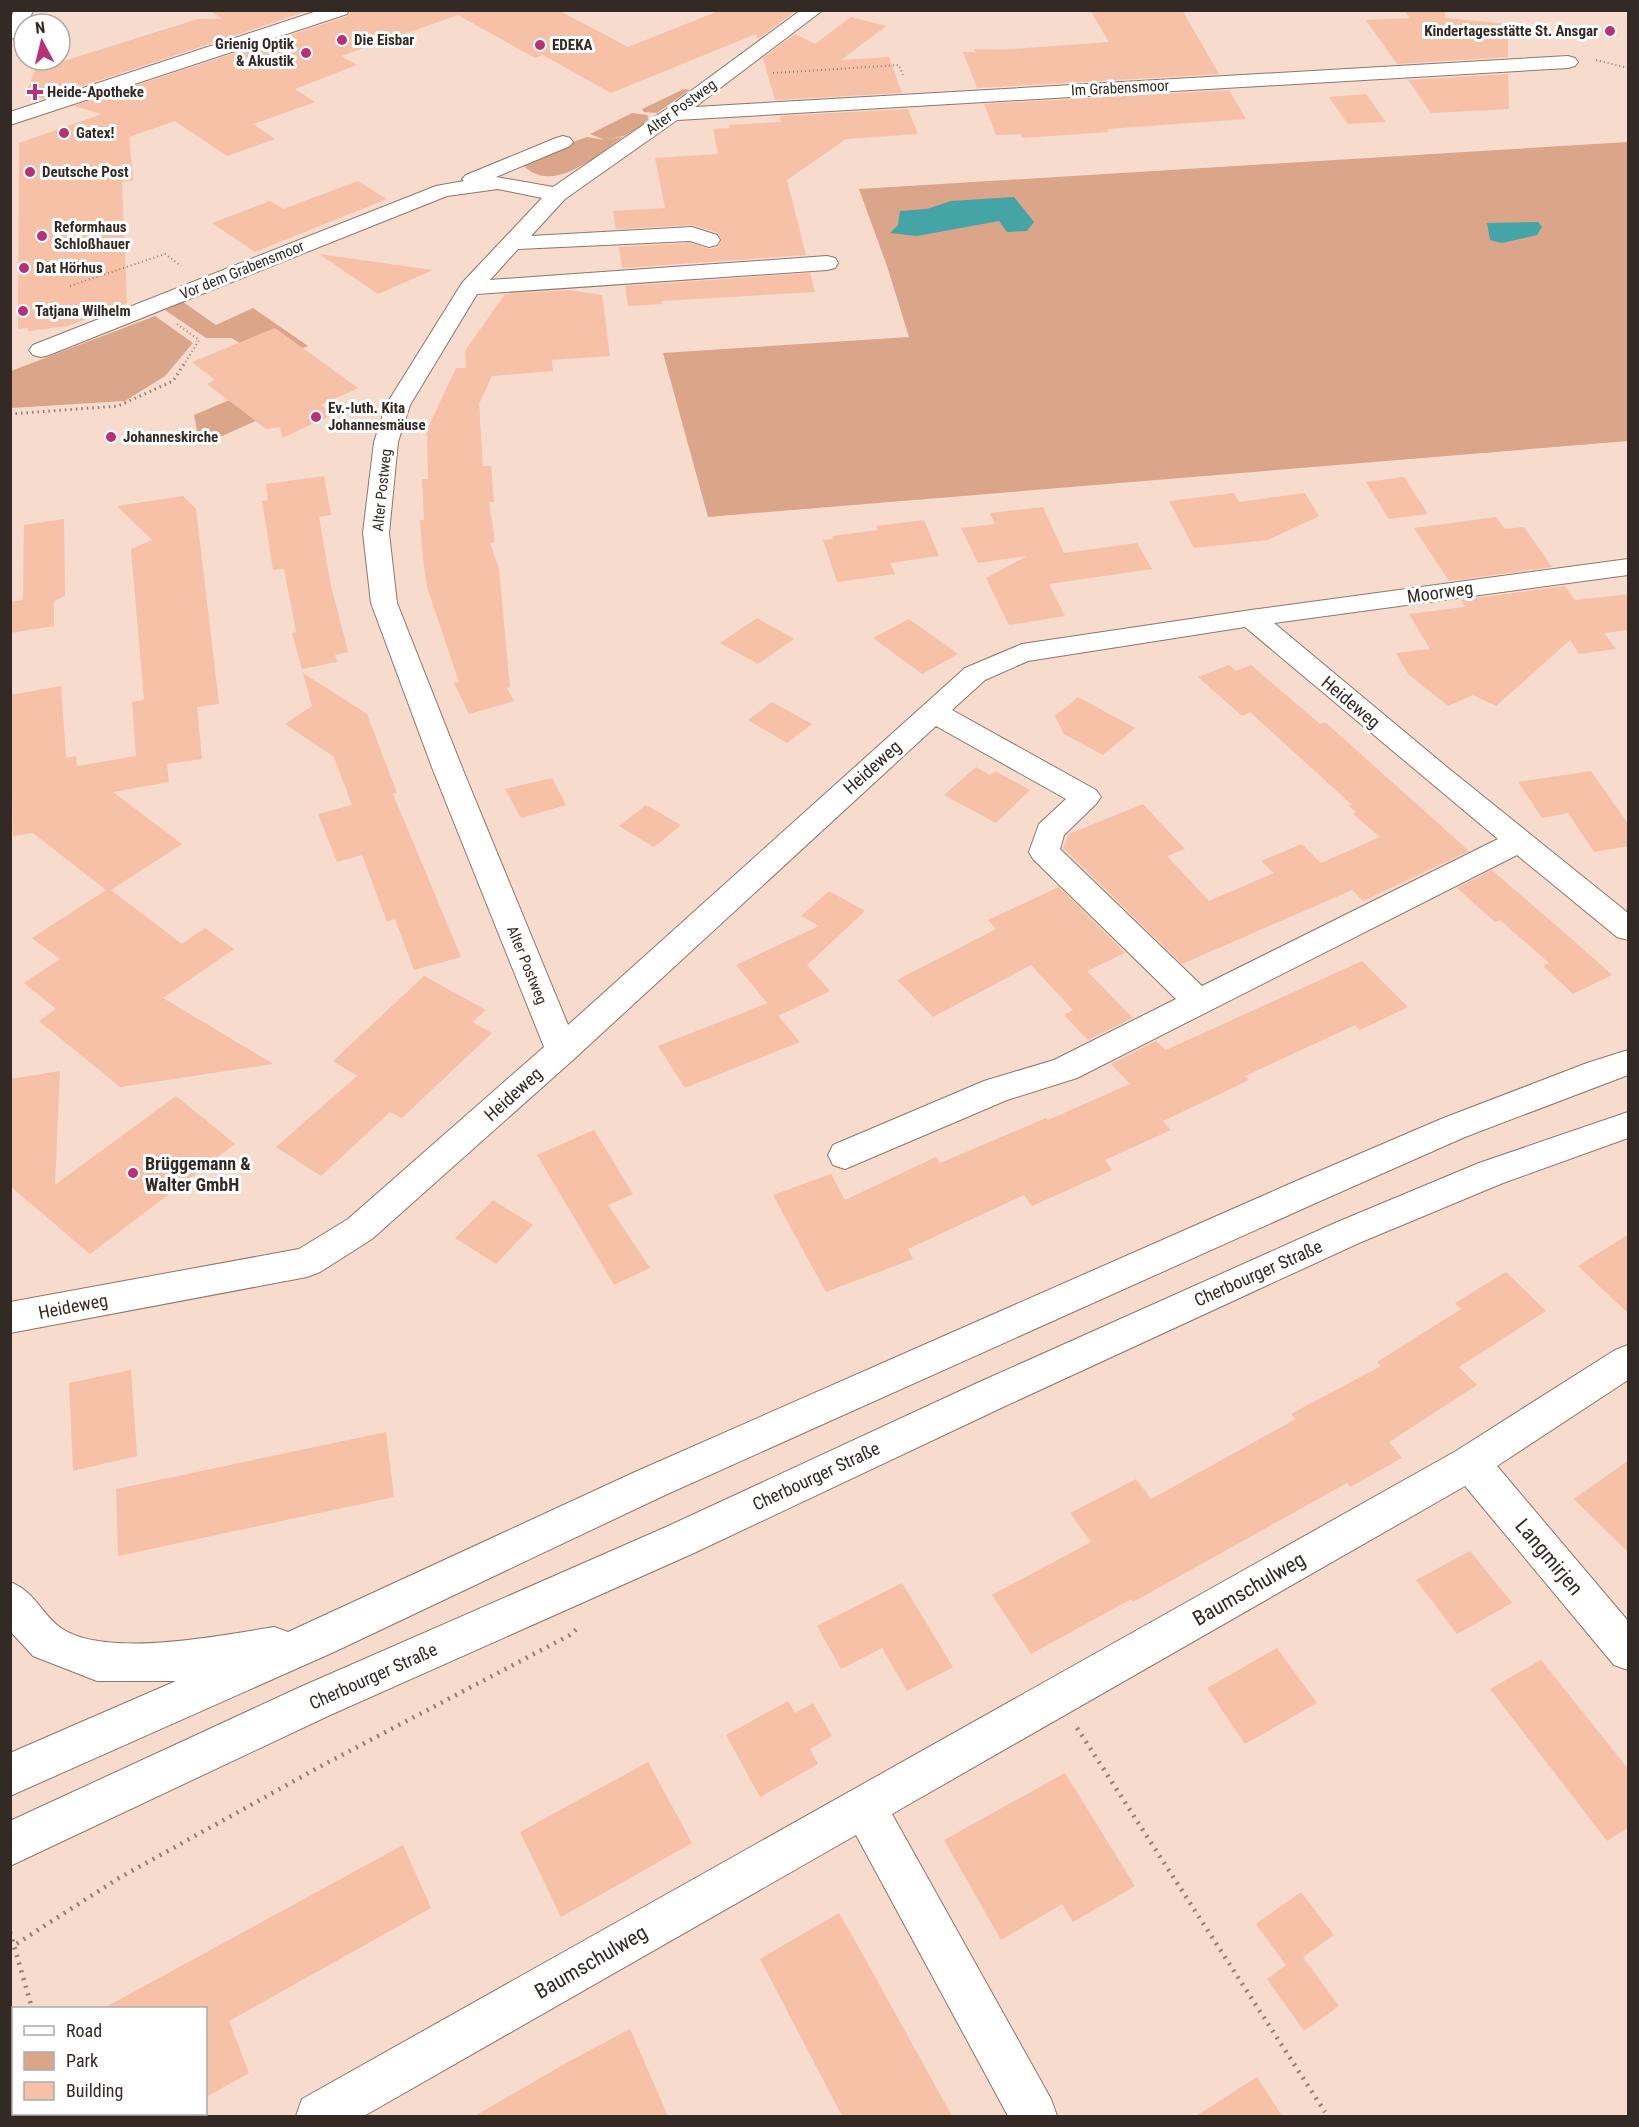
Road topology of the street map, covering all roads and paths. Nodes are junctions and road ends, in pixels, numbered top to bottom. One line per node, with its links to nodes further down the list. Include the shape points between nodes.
1 (25, 10): 4 (street)
2 (340, 10): 9 (street)
3 (814, 10): 7 (street, Alter Postweg)
4 (10, 33)
5 (1568, 62): 8 (street, Im Grabensmoor)
6 (858, 67): 7 (path)
7 (725, 75): 8 (street, Alter Postweg)
8 (672, 114): 12 (street, Alter Postweg)
9 (10, 119)
10 (563, 142): 11 (street, Vor dem Grabensmoor)
11 (443, 190): 12 (street, Vor dem Grabensmoor, via 498,183); 16 (street, Vor dem Grabensmoor)
12 (557, 194): 14 (street, Alter Postweg)
13 (709, 240): 14 (street, via 692,234)
14 (513, 243): 18 (street, Alter Postweg)
15 (827, 263): 18 (street)
16 (206, 285): 17 (path, via 165,255); 19 (street, Vor dem Grabensmoor)
17 (70, 286)
18 (471, 288): 28 (street, Alter Postweg, via 398,405 386,442 376,533 384,603)
19 (152, 306): 20 (street, Vor dem Grabensmoor); 21 (path, via 199,340 173,381 118,406)
20 (41, 350)
21 (10, 414)
22 (1629, 567): 23 (street, Moorweg)
23 (1251, 618): 24 (street, Heideweg, via 1022,652 975,674); 25 (street, Heideweg)
24 (933, 712): 27 (street, via 1086,797 1050,831 1044,852); 28 (street, Heideweg)
25 (1520, 841): 26 (street, Heideweg); 27 (street)
26 (1629, 930)
27 (1199, 1002): 31 (street, via 1065,1069 996,1090)
28 (562, 1050): 32 (street, Heideweg, via 360,1229 307,1262)
29 (1629, 1063): 37 (street, via 1453,1128 1327,1183 649,1484)
30 (1629, 1125): 42 (street, Cherbourger Straße, via 1491,1173 1347,1233 680,1540 313,1702)
31 (845, 1155)
32 (10, 1318)
33 (1629, 1361): 34 (street, Baumschulweg)
34 (1470, 1463): 38 (street, Langmirjen); 39 (street, Baumschulweg)
35 (10, 1601): 37 (street, via 47,1642 97,1661 172,1662)
36 (570, 1635): 44 (path, via 150,1861)
37 (320, 1638): 40 (street)
38 (1629, 1651)
39 (1058, 1697): 41 (street, Baumschulweg); 46 (path)
40 (10, 1775)
41 (864, 1807): 47 (street, Baumschulweg); 48 (street)
42 (10, 1844)
43 (10, 1932): 44 (path)
44 (12, 1947): 45 (path)
45 (32, 2007)
46 (1325, 2112)
47 (319, 2116)
48 (1034, 2116)

